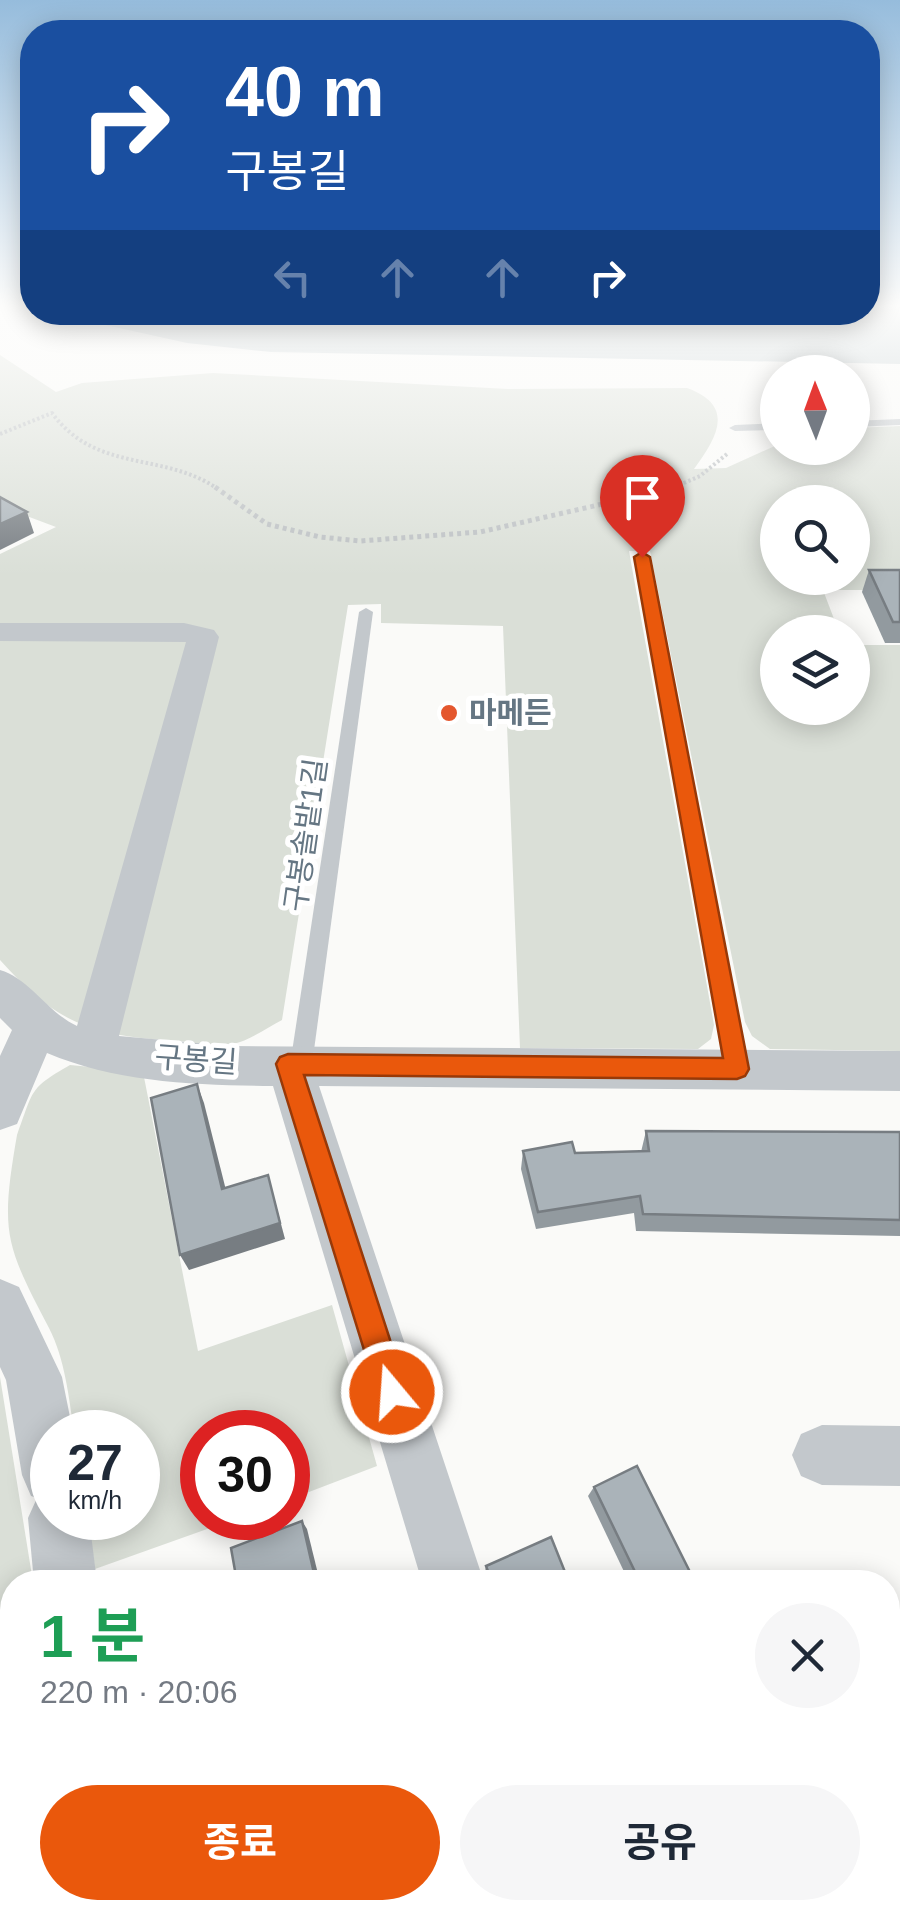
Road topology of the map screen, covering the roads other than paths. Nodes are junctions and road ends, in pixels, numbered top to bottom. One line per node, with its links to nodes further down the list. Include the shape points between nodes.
1 (900, 422): 2 (lane)
2 (870, 423)
3 (760, 427): 4 (lane)
4 (734, 428)
5 (642, 557): 12 (lane)
6 (366, 612): 11 (lane, 구봉솔밭1길)
7 (0, 632): 10 (street, via 203,637)
8 (0, 987): 9 (street, 구봉길)
9 (36, 1025): 10 (street, 구봉길); 14 (street)
10 (93, 1049): 11 (street, 구봉길, via 167,1060)
11 (295, 1065): 12 (street, 구봉길); 21 (street)
12 (737, 1069): 13 (street, 구봉길)
13 (900, 1071)
14 (0, 1109)
15 (0, 1306): 16 (street, via 34,1377)
16 (40, 1410)
17 (822, 1455): 18 (street)
18 (900, 1456)
19 (61, 1540): 20 (street)
20 (65, 1570)
21 (449, 1570)

